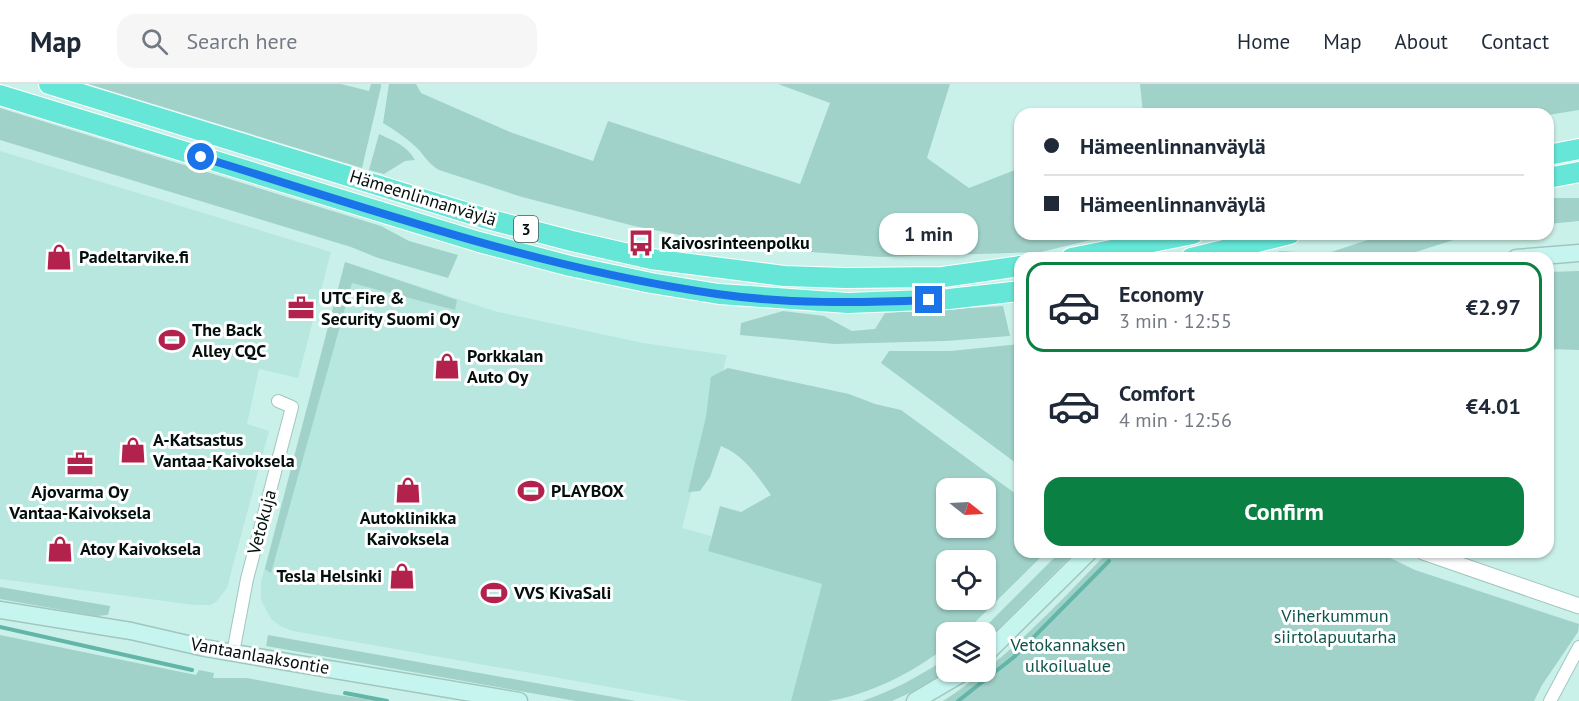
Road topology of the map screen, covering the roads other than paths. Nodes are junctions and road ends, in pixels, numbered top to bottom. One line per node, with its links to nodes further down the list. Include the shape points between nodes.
1 (49, 84): 13 (highway, Hämeenlinnanväylä / 3, via 483,218 651,259 784,276 845,278 944,277)
2 (0, 95): 14 (highway, Hämeenlinnanväylä / 3, via 479,242 651,283 719,294 848,303)
3 (1579, 149): 4 (highway)
4 (1554, 154)
5 (1579, 172): 6 (highway)
6 (1554, 177)
7 (1162, 240): 9 (highway)
8 (1265, 240): 10 (highway)
9 (1102, 252)
10 (1216, 252)
11 (1579, 253): 12 (main road)
12 (1554, 255)
13 (1014, 267)
14 (1014, 292)
15 (278, 401): 22 (street, Vetokuja, via 292,407 247,579)
16 (1083, 558): 20 (main road)
17 (1440, 558): 18 (street)
18 (1579, 606)
19 (0, 610): 22 (main road, Vantaanlaaksontie, via 131,631)
20 (996, 644)
21 (1579, 647): 26 (street)
22 (233, 653): 24 (main road, Vantaanlaaksontie)
23 (947, 682): 25 (main road)
24 (519, 701)
25 (915, 701)
26 (1550, 701)

